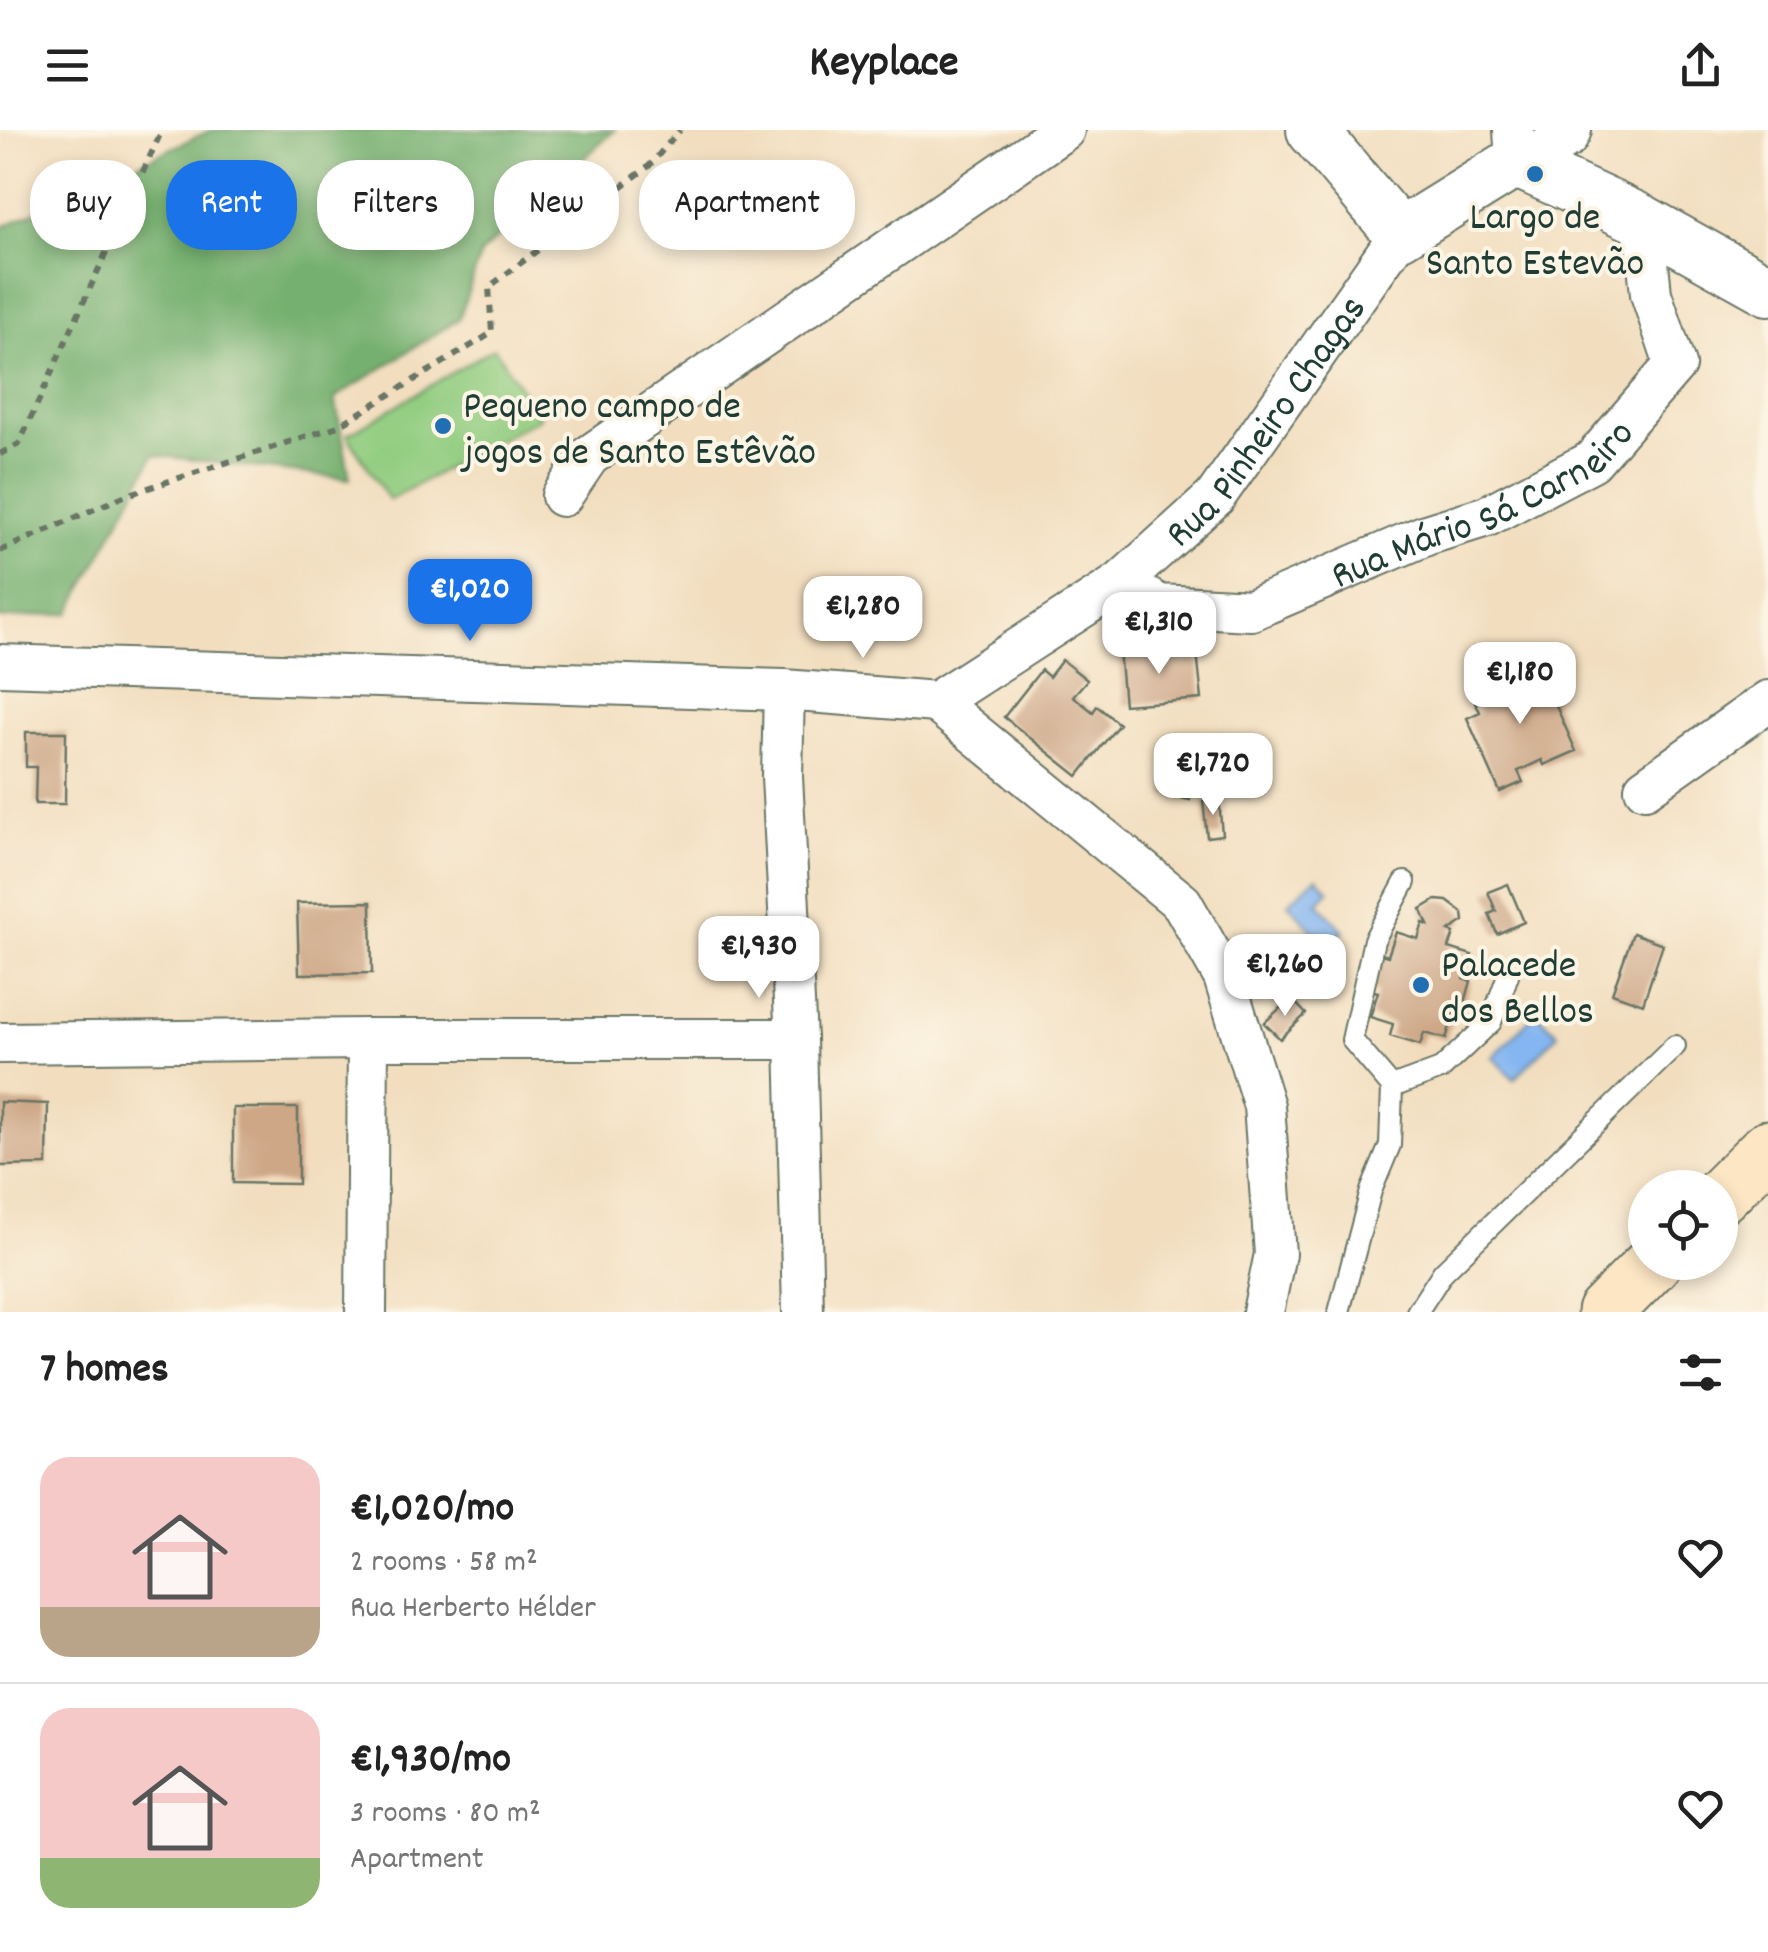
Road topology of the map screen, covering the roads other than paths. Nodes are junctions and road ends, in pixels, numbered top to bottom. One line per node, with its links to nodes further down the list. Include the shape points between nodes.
1 (1064, 130): 8 (street, via 589,456)
2 (1312, 130): 6 (street)
3 (1571, 130): 4 (street, via 1567,138)
4 (1515, 146): 5 (street); 6 (street)
5 (1644, 221): 7 (street); 9 (street, Rua Mário Sá Carneiro, via 1651,294 1675,365 1592,461 1487,516 1251,610 1159,605)
6 (1400, 234): 9 (street, Rua Pinheiro Chagas, via 1215,497)
7 (1768, 290)
8 (562, 496)
9 (1120, 583): 13 (street, Rua Pinheiro Chagas)
10 (0, 665): 11 (street)
11 (784, 690): 13 (street); 18 (street)
12 (1768, 701): 14 (street)
13 (936, 702): 30 (street, via 1182,903 1224,977 1264,1106 1275,1254)
14 (1645, 788)
15 (1405, 882): 21 (lane, via 1374,940 1352,1040)
16 (1508, 975): 21 (lane, via 1490,1022 1441,1069)
17 (368, 1039): 18 (street); 19 (street); 28 (street)
18 (796, 1040): 29 (street)
19 (0, 1043)
20 (1675, 1046): 32 (lane, via 1443,1272)
21 (1392, 1087): 31 (lane, via 1390,1145 1371,1191)
22 (1768, 1148): 23 (main road)
23 (1738, 1178)
24 (1768, 1189): 25 (main road)
25 (1738, 1219)
26 (1636, 1280): 33 (main road)
27 (1677, 1280): 34 (main road)
28 (366, 1312)
29 (803, 1312)
30 (1263, 1312)
31 (1340, 1312)
32 (1417, 1312)
33 (1605, 1312)
34 (1646, 1312)

